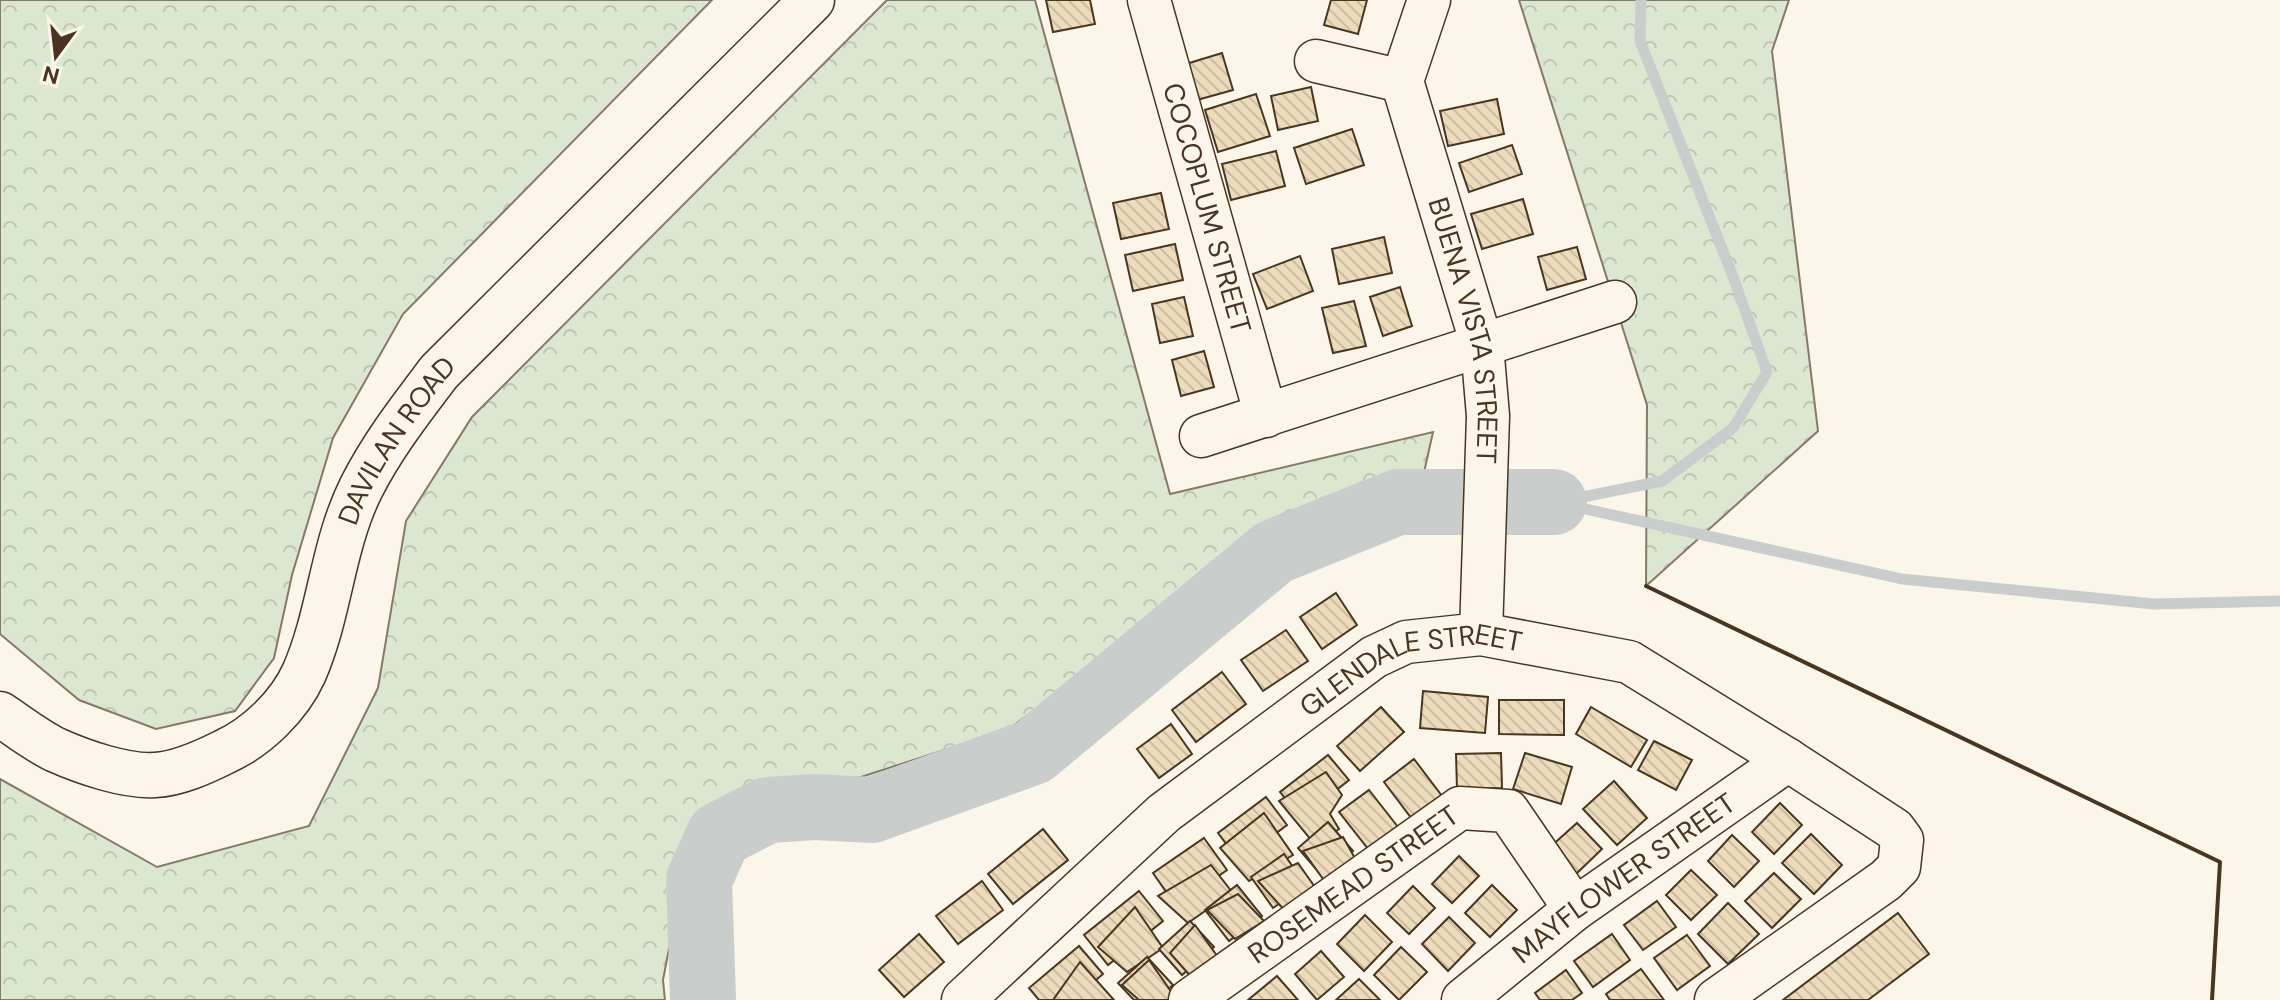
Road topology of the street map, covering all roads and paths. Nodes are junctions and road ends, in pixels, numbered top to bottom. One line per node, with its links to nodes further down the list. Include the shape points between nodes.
1 (812, 0): 11 (main road, DAVILAN ROAD, via 439,372 360,489 303,674 280,710 244,743 156,775 110,769 55,749)
2 (1149, 0): 8 (street, COCOPLUM STREET)
3 (1429, 0): 5 (street)
4 (1316, 61): 5 (street)
5 (1402, 81): 7 (street, BUENA VISTA STREET)
6 (1615, 302): 7 (street)
7 (1482, 345): 8 (street); 10 (street, BUENA VISTA STREET, via 1488,416)
8 (1266, 416): 9 (street)
9 (1201, 436)
10 (1481, 634): 12 (street, GLENDALE STREET, via 1629,662); 14 (street, GLENDALE STREET, via 1406,642 1374,657 1164,813)
11 (0, 714)
12 (1788, 760): 13 (street, MAYFLOWER STREET); 17 (street, GLENDALE STREET, via 1894,829 1902,840 1899,867)
13 (1575, 909): 15 (street, ROSEMEAD STREET, via 1508,811 1460,808); 16 (street, MAYFLOWER STREET)
14 (963, 1000)
15 (1190, 1000)
16 (1463, 1000)
17 (1716, 1000)

